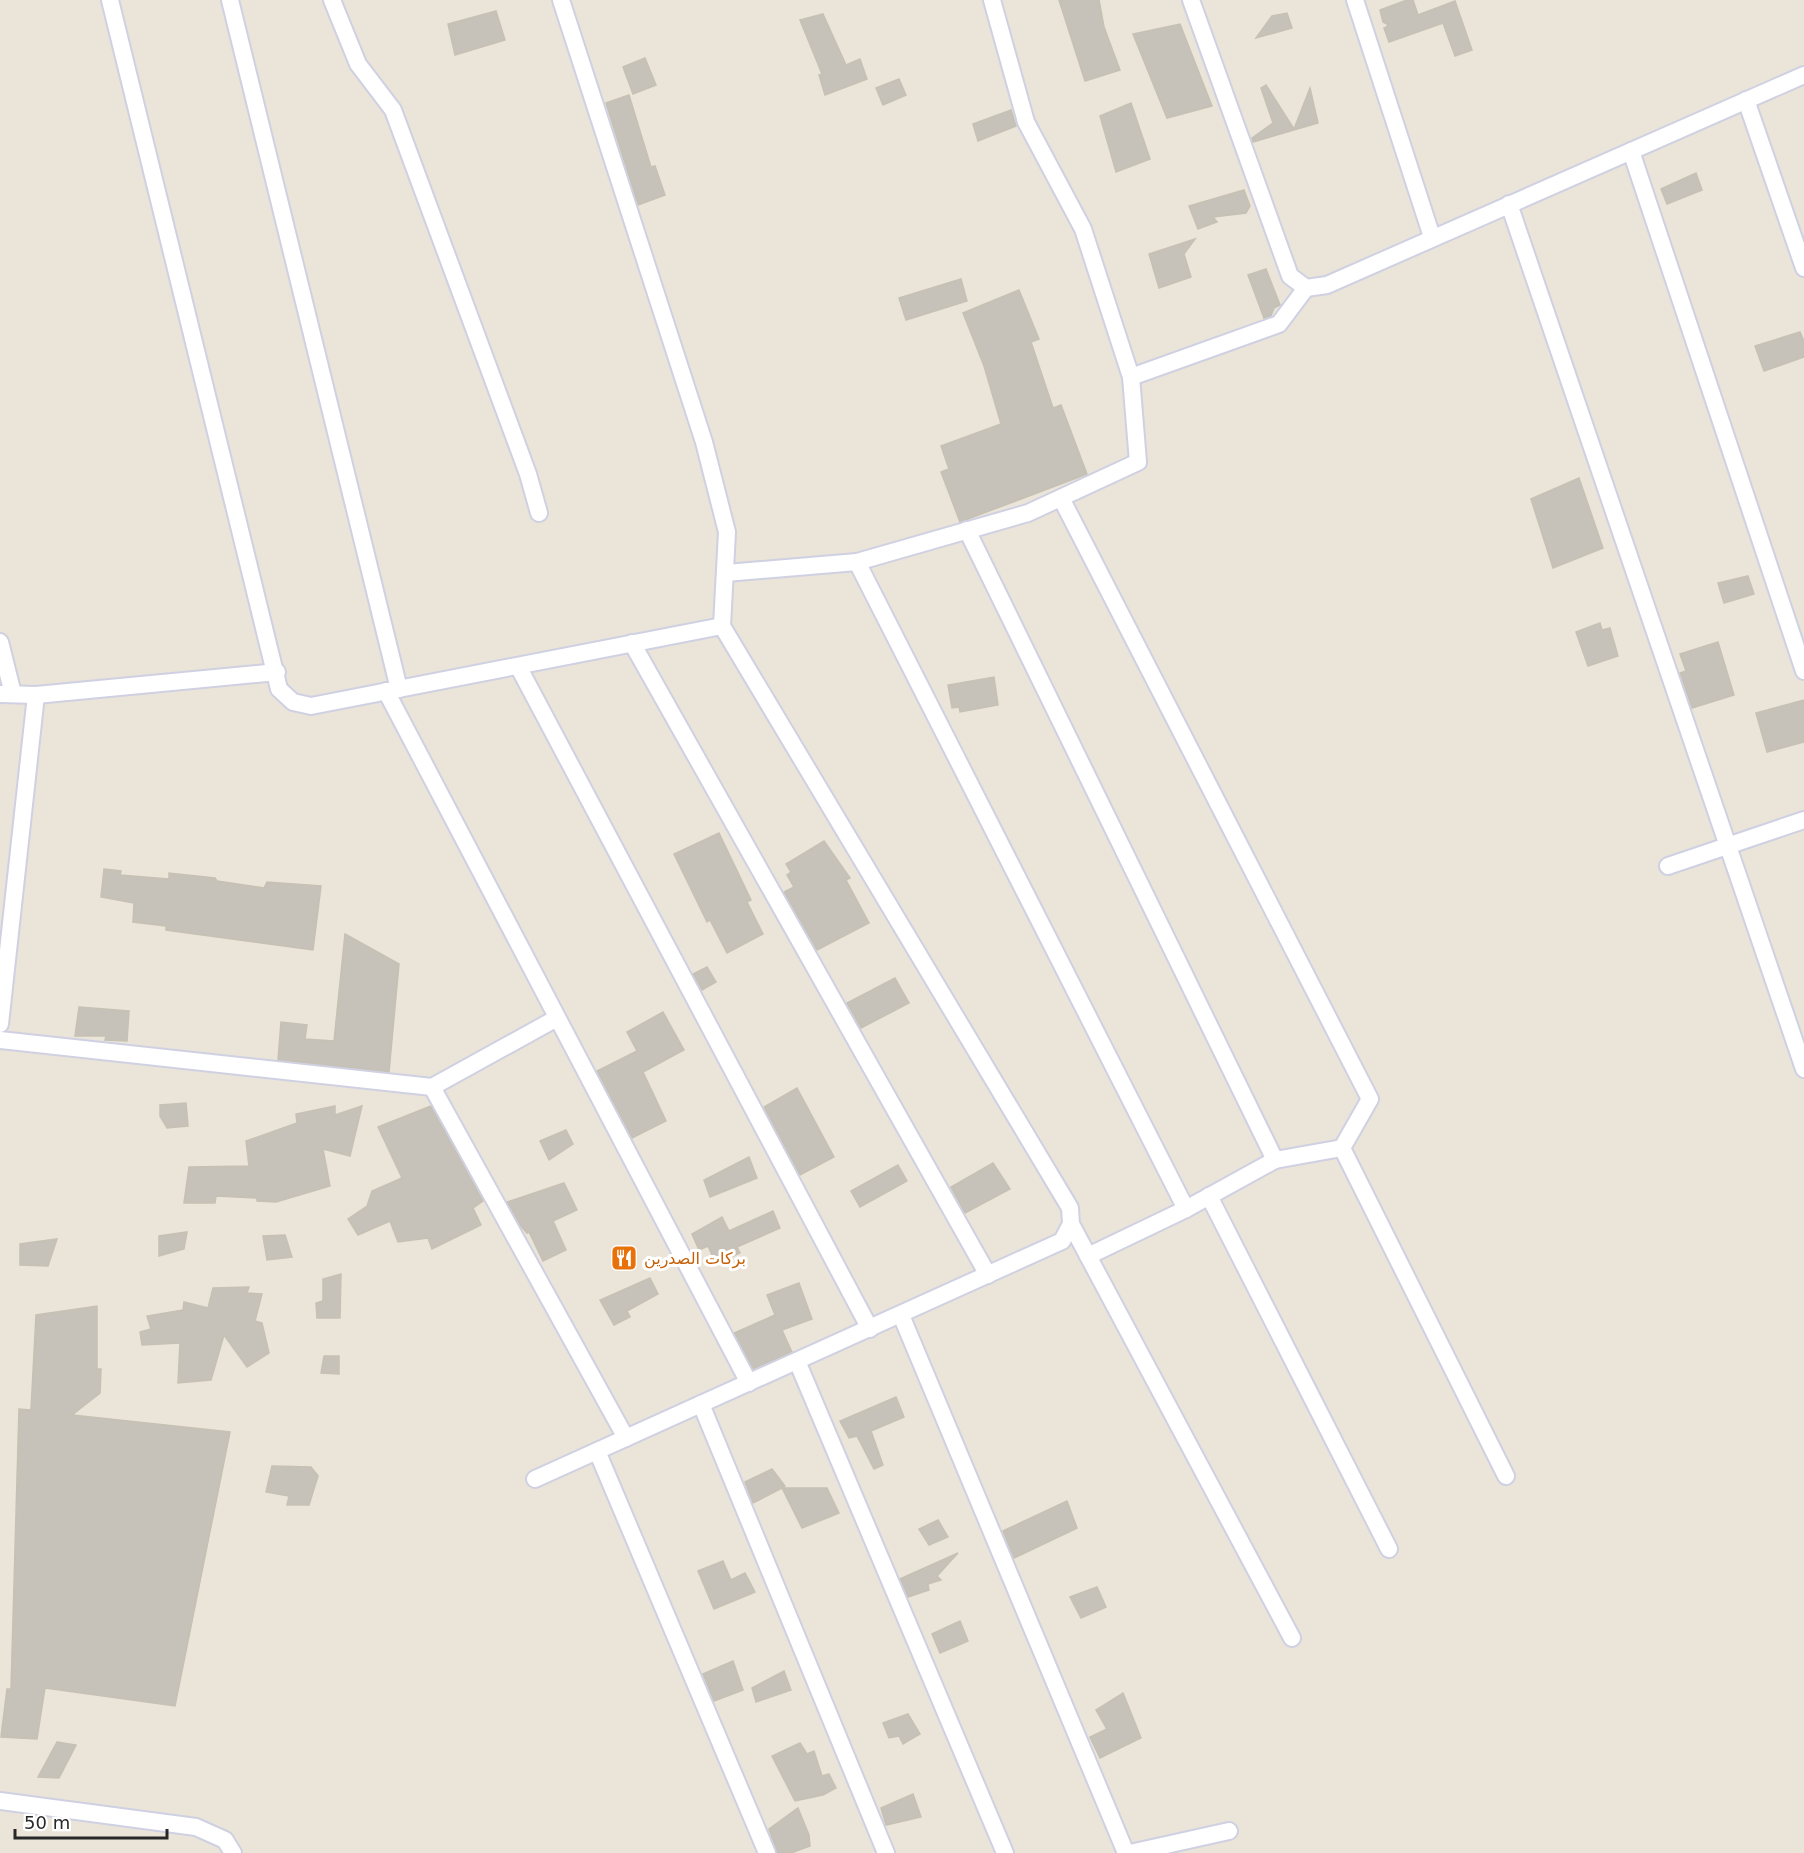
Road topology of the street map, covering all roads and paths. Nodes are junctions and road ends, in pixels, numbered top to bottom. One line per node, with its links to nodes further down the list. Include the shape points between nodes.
1 (111, 0): 26 (street)
2 (230, 0): 27 (street)
3 (332, 0): 17 (street, via 358,64 393,110)
4 (561, 0): 20 (street, via 704,442 727,532)
5 (992, 0): 15 (street, via 1026,122 1083,230)
6 (1191, 0): 14 (street, via 1290,276)
7 (1355, 0): 12 (street)
8 (1804, 75): 9 (street)
9 (1746, 100): 10 (street); 13 (street)
10 (1631, 151): 11 (street); 25 (street)
11 (1509, 204): 12 (street); 31 (street)
12 (1432, 237): 14 (street, via 1327,285)
13 (1804, 268)
14 (1306, 288): 15 (street, via 1279,324)
15 (1131, 377): 16 (street, via 1138,462)
16 (1061, 498): 18 (street, via 1028,513); 38 (street, via 1370,1099)
17 (539, 513)
18 (967, 530): 19 (street); 39 (street)
19 (857, 562): 20 (street); 41 (street)
20 (726, 573): 21 (street)
21 (722, 626): 23 (street); 42 (street, via 1070,1208)
22 (0, 642): 28 (street)
23 (632, 643): 24 (street); 44 (street)
24 (518, 666): 27 (street); 46 (street)
25 (1804, 671)
26 (277, 672): 27 (street, via 279,689 293,702 312,706); 29 (street)
27 (393, 690): 33 (street)
28 (7, 694): 29 (street)
29 (36, 695): 34 (street)
30 (1804, 820): 31 (street)
31 (1728, 846): 32 (street); 36 (street)
32 (1668, 866)
33 (557, 1018): 37 (street); 48 (street)
34 (0, 1024)
35 (0, 1040): 37 (street)
36 (1804, 1070)
37 (432, 1087): 50 (street)
38 (1342, 1148): 39 (street); 52 (street)
39 (1275, 1160): 40 (street)
40 (1209, 1196): 41 (street); 54 (street)
41 (1186, 1209): 43 (street)
42 (1071, 1224): 43 (street); 44 (street, via 1062,1241)
43 (1088, 1256): 55 (street)
44 (988, 1275): 45 (street)
45 (901, 1315): 46 (street); 62 (street)
46 (870, 1329): 47 (street)
47 (797, 1361): 48 (street); 61 (street)
48 (749, 1383): 49 (street)
49 (701, 1404): 50 (street); 60 (street)
50 (626, 1438): 51 (street)
51 (597, 1451): 53 (street); 59 (street)
52 (1506, 1476)
53 (535, 1479)
54 (1389, 1549)
55 (1292, 1638)
56 (0, 1801): 58 (street, via 196,1827 225,1840)
57 (1229, 1831): 62 (street)
58 (233, 1853)
59 (767, 1853)
60 (886, 1853)
61 (1005, 1853)
62 (1128, 1853)

